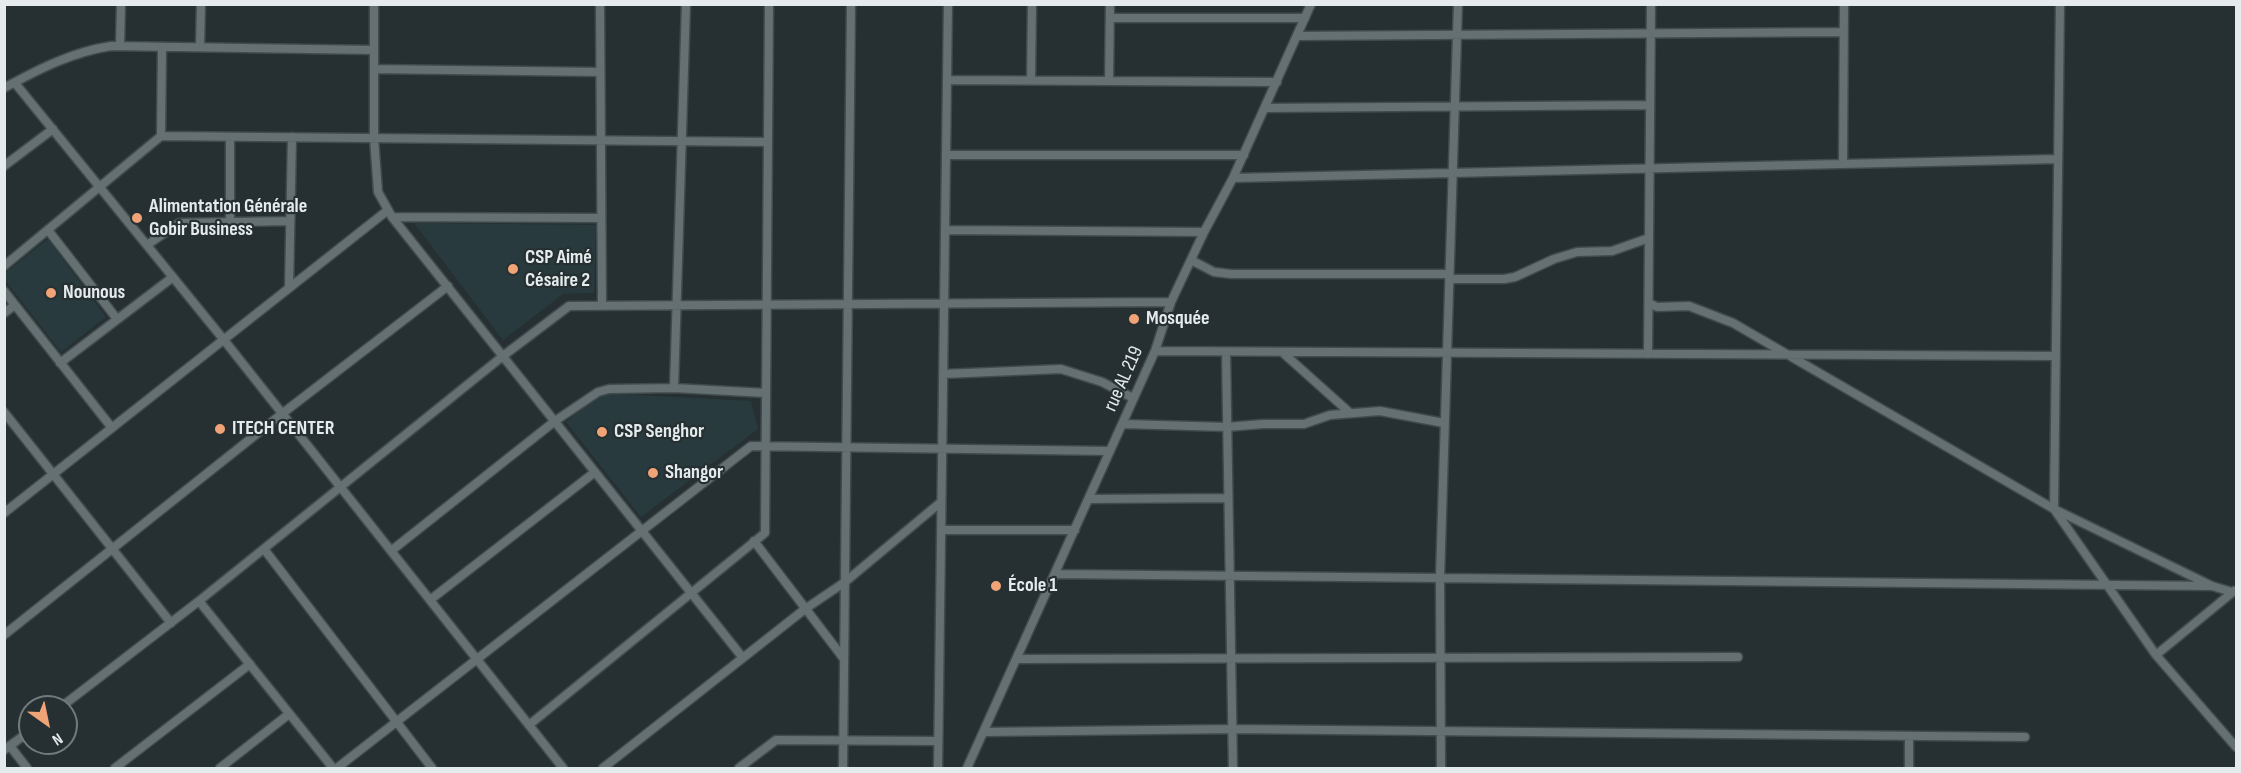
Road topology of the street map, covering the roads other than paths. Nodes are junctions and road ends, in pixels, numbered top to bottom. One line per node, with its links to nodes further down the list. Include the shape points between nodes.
1 (121, 4): 22 (street)
2 (201, 4): 23 (street)
3 (374, 4): 25 (street)
4 (600, 4): 27 (street)
5 (686, 4): 43 (street)
6 (769, 4): 44 (street)
7 (851, 4): 72 (street)
8 (948, 4): 29 (street)
9 (1032, 4): 28 (street)
10 (1110, 4): 16 (street)
11 (1311, 4): 17 (street, rue AL 219)
12 (1458, 4): 20 (street)
13 (1651, 4): 19 (street)
14 (1844, 4): 18 (street)
15 (2060, 4): 47 (street)
16 (1110, 18): 17 (street); 30 (street)
17 (1305, 18): 21 (street, rue AL 219)
18 (1844, 32): 19 (street); 48 (street)
19 (1651, 33): 20 (street); 34 (street)
20 (1457, 34): 21 (street); 35 (street)
21 (1297, 36): 31 (street, rue AL 219)
22 (120, 46): 24 (street); 32 (street, via 78,53)
23 (200, 47): 24 (street); 25 (street)
24 (162, 48): 38 (street)
25 (374, 50): 26 (street)
26 (374, 69): 27 (street); 41 (street)
27 (600, 72): 42 (street)
28 (1031, 79): 29 (street); 30 (street)
29 (947, 80): 45 (street)
30 (1109, 81): 31 (street)
31 (1276, 82): 36 (street, rue AL 219)
32 (15, 83): 33 (street); 37 (street)
33 (4, 88)
34 (1650, 105): 35 (street); 50 (street)
35 (1455, 106): 36 (street); 51 (street)
36 (1265, 108): 46 (street, rue AL 219)
37 (53, 129): 49 (street); 53 (street)
38 (161, 136): 39 (street); 53 (street)
39 (230, 137): 40 (street); 57 (street)
40 (292, 137): 41 (street); 56 (street)
41 (374, 138): 42 (street); 54 (street, via 378,192)
42 (600, 141): 43 (street); 55 (street)
43 (682, 142): 44 (street); 75 (street)
44 (768, 142): 76 (street)
45 (946, 155): 46 (street); 59 (street)
46 (1244, 155): 52 (street, rue AL 219)
47 (2058, 159): 48 (street); 88 (street)
48 (1843, 164): 50 (street)
49 (4, 166)
50 (1650, 169): 51 (street); 61 (street)
51 (1452, 173): 52 (street); 66 (street)
52 (1233, 178): 60 (street, rue AL 219)
53 (100, 187): 58 (street); 62 (street)
54 (390, 213): 55 (street); 67 (street); 68 (street)
55 (601, 218): 77 (street)
56 (290, 221): 57 (street); 68 (street)
57 (230, 222): 62 (street, via 179,223)
58 (48, 230): 64 (street); 79 (street)
59 (945, 230): 60 (street); 73 (street)
60 (1204, 232): 63 (street, rue AL 219)
61 (1649, 238): 66 (street, via 1612,251 1577,252 1515,277); 71 (street)
62 (147, 245): 65 (street)
63 (1191, 260): 66 (street, via 1214,272 1231,274); 70 (street, rue AL 219)
64 (4, 266)
65 (173, 277): 79 (street); 80 (street)
66 (1449, 277): 84 (street)
67 (448, 286): 87 (street); 96 (street)
68 (289, 288): 80 (street)
69 (4, 291): 74 (street)
70 (1171, 302): 73 (street); 81 (street, rue AL 219)
71 (1649, 303): 85 (street); 86 (street, via 1709,312)
72 (848, 304): 73 (street); 76 (street); 103 (street)
73 (944, 304): 90 (street)
74 (15, 305): 78 (street); 89 (street)
75 (677, 305): 76 (street); 77 (street); 91 (street)
76 (767, 305): 92 (street)
77 (602, 306): 87 (street, via 568,306)
78 (4, 313)
79 (117, 319): 89 (street)
80 (224, 340): 96 (street); 101 (street)
81 (1155, 351): 82 (street); 93 (street, rue AL 219)
82 (1226, 352): 83 (street); 100 (street)
83 (1282, 352): 84 (street); 95 (street)
84 (1447, 353): 85 (street); 98 (street)
85 (1648, 354): 86 (street)
86 (1789, 354): 88 (street); 112 (street)
87 (503, 356): 97 (street); 108 (street)
88 (2056, 356): 112 (street)
89 (60, 363): 101 (street)
90 (943, 374): 93 (street, via 1061,369 1102,382); 104 (street)
91 (674, 388): 92 (street); 97 (street, via 604,390)
92 (766, 393): 102 (street)
93 (1133, 398): 99 (street, rue AL 219)
94 (4, 412): 107 (street)
95 (1349, 412): 98 (street, via 1380,411); 100 (street, via 1304,424)
96 (283, 414): 108 (street); 119 (street)
97 (555, 421): 106 (street); 120 (street)
98 (1444, 423): 123 (street)
99 (1123, 424): 100 (street); 105 (street, rue AL 219)
100 (1227, 427): 109 (street)
101 (112, 428): 107 (street)
102 (766, 447): 103 (street); 116 (street, via 751,446); 117 (street, via 765,533)
103 (846, 448): 104 (street); 124 (street)
104 (942, 449): 105 (street); 111 (street)
105 (1110, 451): 110 (street, rue AL 219)
106 (595, 472): 116 (street); 129 (street)
107 (54, 474): 113 (street); 119 (street)
108 (340, 487): 118 (street); 120 (street)
109 (1228, 498): 110 (street); 122 (street)
110 (1089, 499): 115 (street, rue AL 219)
111 (941, 502): 114 (street); 124 (street)
112 (2054, 509): 125 (street); 126 (street)
113 (4, 513)
114 (941, 530): 115 (street); 153 (street)
115 (1075, 530): 121 (street, rue AL 219)
116 (642, 531): 128 (street); 140 (street)
117 (754, 541): 128 (street); 131 (street)
118 (264, 549): 130 (street); 145 (street)
119 (113, 550): 132 (street); 133 (street)
120 (391, 551): 129 (street)
121 (1055, 574): 122 (street); 137 (street, rue AL 219)
122 (1230, 577): 123 (street); 138 (street)
123 (1440, 578): 125 (street); 139 (street)
124 (845, 582): 131 (street); 141 (street)
125 (2105, 585): 126 (street); 134 (street)
126 (2212, 586): 127 (street)
127 (2234, 590): 134 (street)
128 (691, 593): 136 (street); 146 (street)
129 (430, 600): 140 (street)
130 (200, 601): 132 (street); 142 (street)
131 (805, 609): 136 (street); 141 (street)
132 (171, 623): 143 (street)
133 (4, 635)
134 (2156, 655): 154 (street)
135 (1737, 657): 139 (street)
136 (743, 658): 162 (street)
137 (1017, 658): 138 (street); 149 (street, rue AL 219)
138 (1231, 658): 139 (street); 147 (street)
139 (1440, 658): 148 (street)
140 (477, 660): 145 (street); 146 (street)
141 (844, 660): 152 (street)
142 (250, 664): 144 (street); 157 (street)
143 (77, 695)
144 (290, 714): 158 (street); 159 (street)
145 (397, 722): 159 (street); 160 (street)
146 (529, 725): 161 (street)
147 (1232, 729): 148 (street); 149 (street); 167 (street)
148 (1441, 731): 150 (street); 168 (street)
149 (984, 732): 166 (street, rue AL 219)
150 (1909, 736): 151 (street); 169 (street)
151 (2025, 737)
152 (843, 740): 153 (street); 163 (street, via 776,740); 164 (street)
153 (938, 741): 165 (street)
154 (2236, 747)
155 (7, 748): 156 (street)
156 (27, 768)
157 (115, 768)
158 (220, 768)
159 (335, 768)
160 (432, 768)
161 (563, 768)
162 (603, 768)
163 (739, 768)
164 (843, 768)
165 (938, 768)
166 (967, 768)
167 (1233, 768)
168 (1441, 768)
169 (1909, 768)

